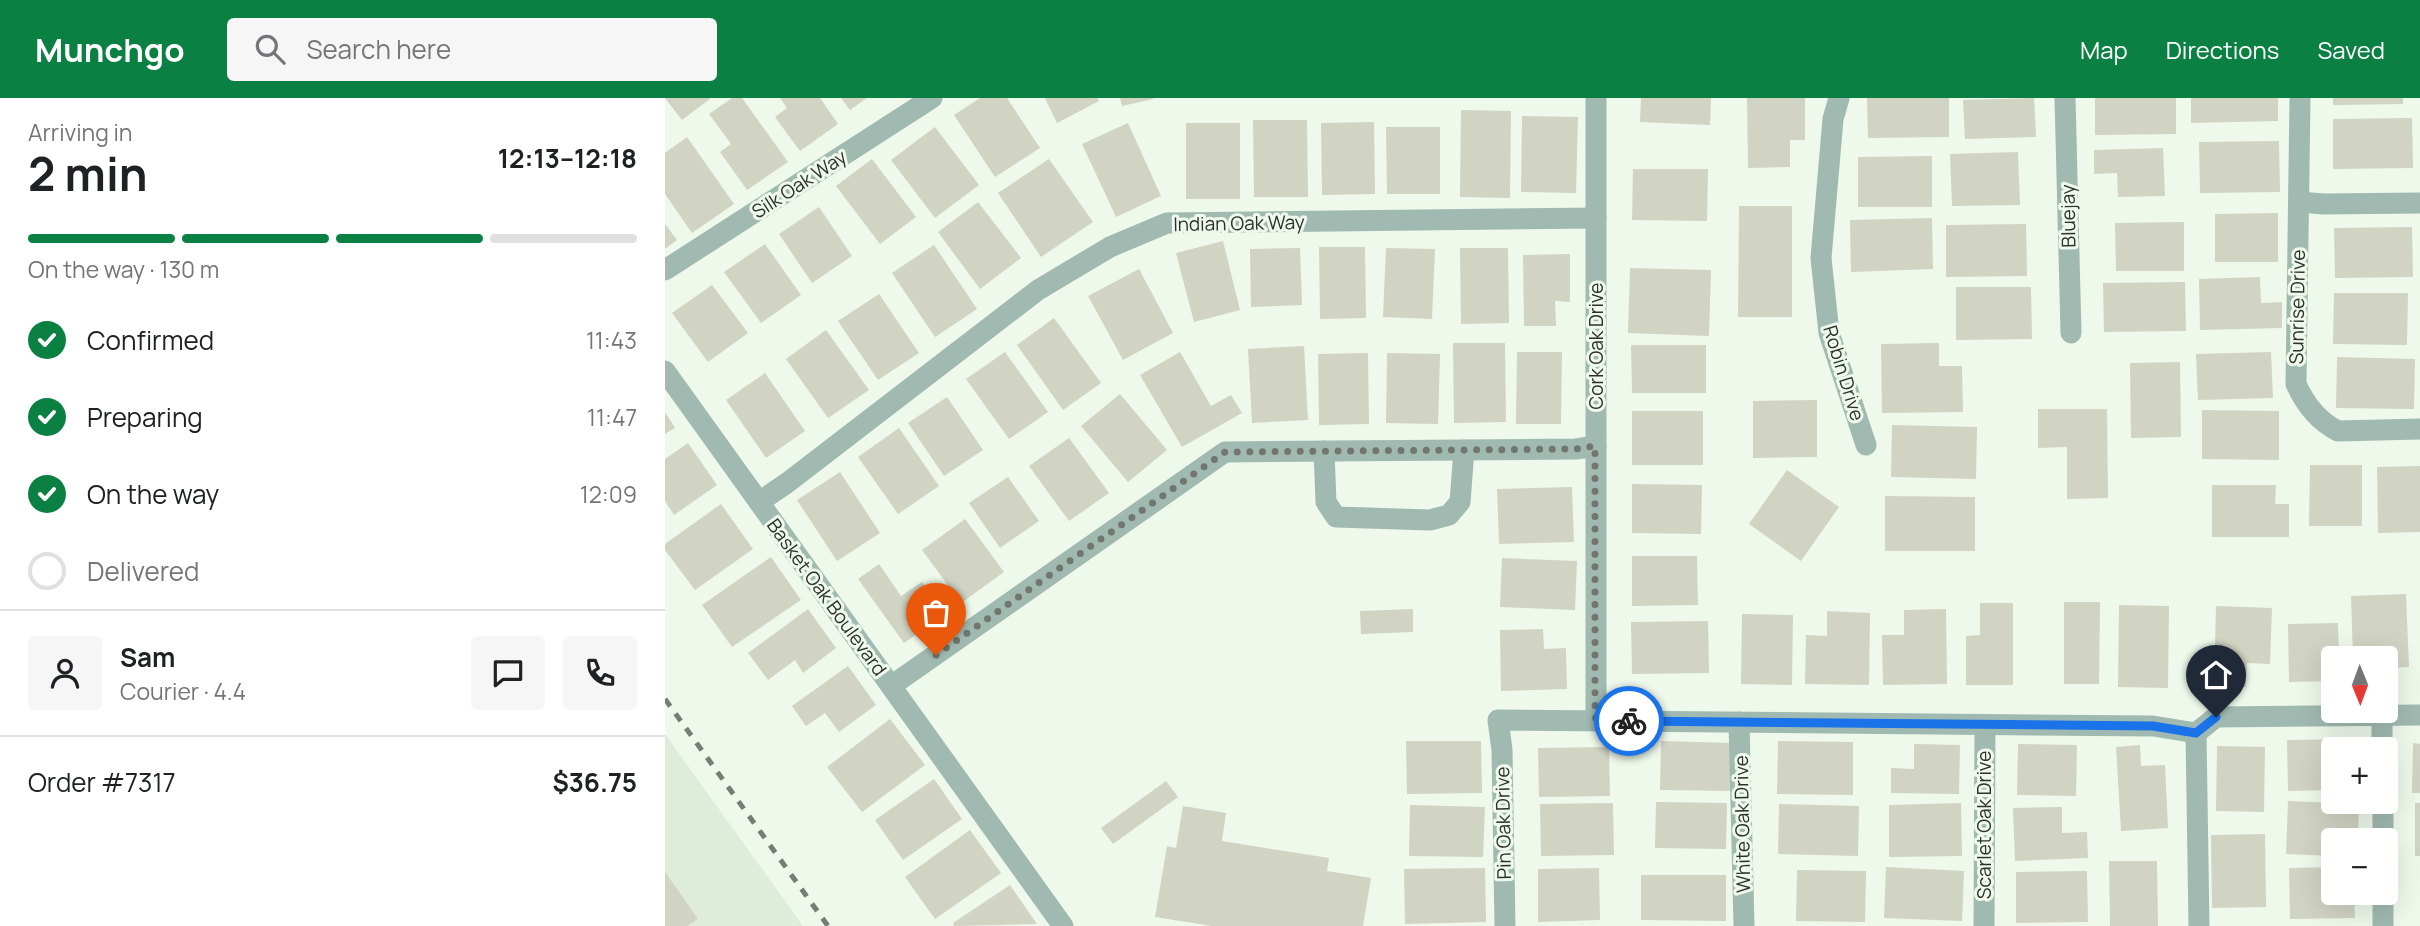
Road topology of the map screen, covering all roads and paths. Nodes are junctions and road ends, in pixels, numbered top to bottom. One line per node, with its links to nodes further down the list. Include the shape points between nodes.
1 (932, 98): 9 (street, Silk Oak Way)
2 (1596, 98): 8 (street, Cork Oak Drive)
3 (1839, 98): 13 (street, Robin Drive, via 1833,119 1821,258 1829,333)
4 (2065, 98): 10 (street, Bluejay)
5 (2300, 98): 6 (street, Sunrise Drive)
6 (2299, 202): 7 (street); 12 (street, Sunrise Drive, via 2296,384 2305,403 2337,431)
7 (2420, 203)
8 (1596, 218): 14 (street, Cork Oak Drive); 17 (street, Indian Oak Way, via 1167,223 1110,247 1038,290)
9 (665, 270)
10 (2071, 333)
11 (665, 371): 17 (street, Basket Oak Boulevard)
12 (2412, 429)
13 (1866, 445)
14 (1595, 446): 15 (street); 22 (street, Cork Oak Drive)
15 (1464, 450): 16 (street); 16 (street, via 1460,502 1449,515 1430,520 1336,517 1326,502)
16 (1324, 451): 18 (street, via 1225,452)
17 (759, 502): 18 (street, Basket Oak Boulevard)
18 (891, 686): 27 (street, Basket Oak Boulevard)
19 (2398, 715): 20 (street)
20 (2420, 715)
21 (2321, 716): 25 (street, via 2216,717)
22 (1596, 721): 23 (street); 28 (street, Pin Oak Drive, via 1498,720)
23 (1739, 722): 24 (street); 29 (street, White Oak Drive)
24 (1985, 725): 25 (street, via 2153,726); 30 (street, Scarlet Oak Drive)
25 (2196, 733): 31 (street)
26 (2383, 905): 32 (street)
27 (1063, 926)
28 (1505, 926)
29 (1745, 926)
30 (1984, 926)
31 (2199, 926)
32 (2383, 926)

